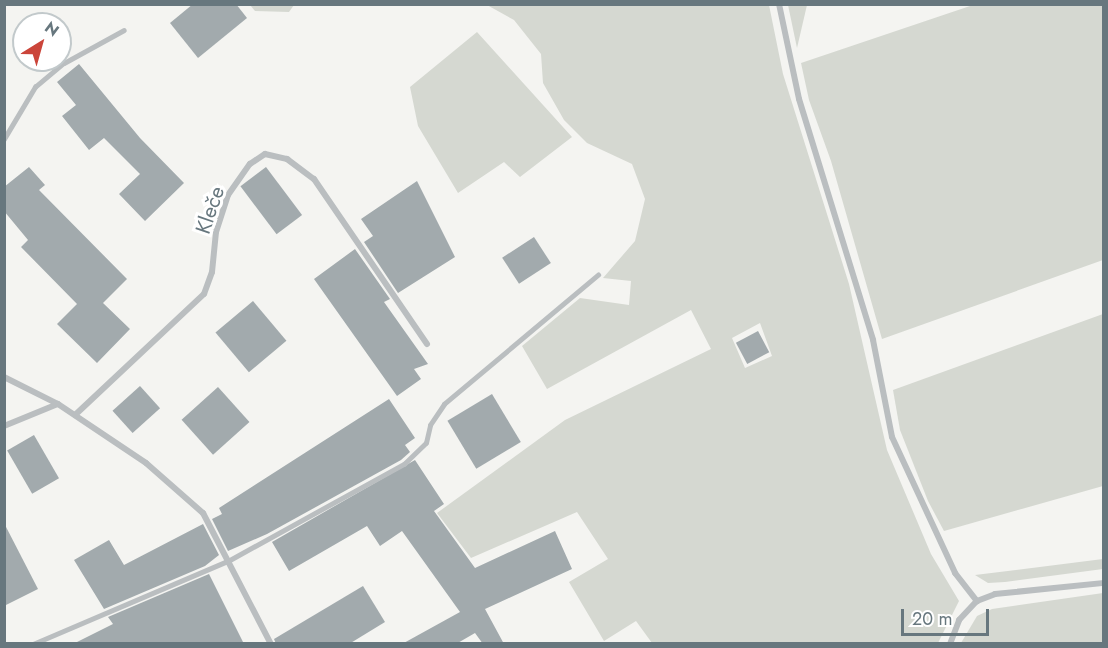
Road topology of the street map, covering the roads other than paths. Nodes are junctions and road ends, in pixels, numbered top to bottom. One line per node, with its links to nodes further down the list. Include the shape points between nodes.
1 (778, 4): 12 (street, via 799,99 873,340 892,437 956,573)
2 (124, 30): 3 (lane, via 64,63 35,87)
3 (4, 139)
4 (598, 275): 10 (lane, via 444,404 430,425 426,443 404,464)
5 (427, 344): 8 (street, Kleče, via 314,179 287,159 265,154 250,164 228,195 204,294)
6 (4, 377): 7 (street)
7 (58, 404): 8 (street); 9 (street)
8 (75, 415): 10 (street, via 146,464 203,513)
9 (4, 426)
10 (228, 561): 13 (lane); 14 (street)
11 (1104, 582): 12 (street, via 995,594)
12 (977, 601): 15 (street, via 959,620)
13 (33, 644)
14 (271, 644)
15 (950, 644)

